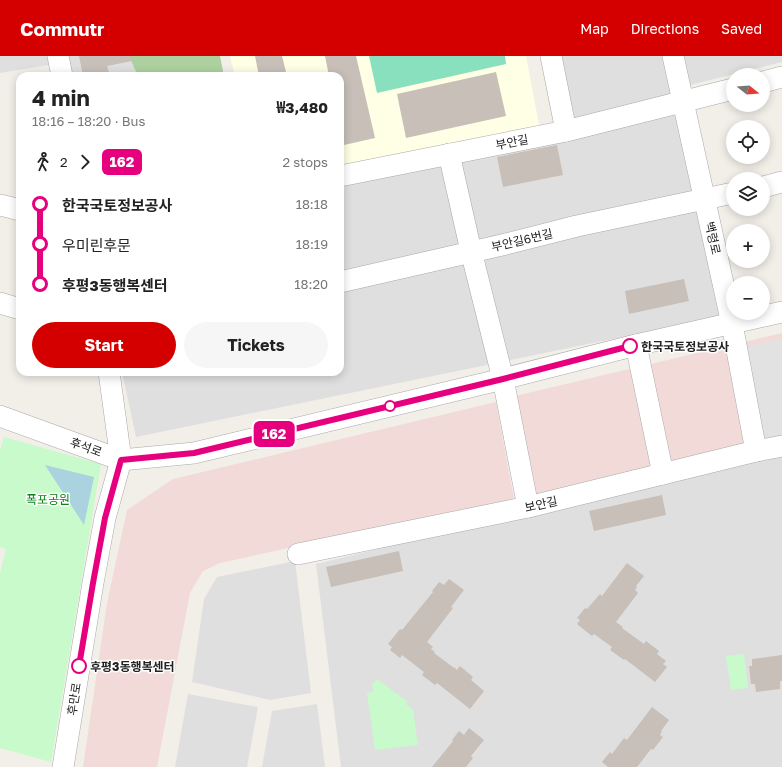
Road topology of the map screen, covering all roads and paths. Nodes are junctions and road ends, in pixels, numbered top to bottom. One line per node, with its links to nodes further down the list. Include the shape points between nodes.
1 (58, 56): 4 (street)
2 (551, 56): 9 (street)
3 (673, 56): 8 (street, 백령로)
4 (61, 72)
5 (782, 77): 6 (street)
6 (770, 80)
7 (726, 91): 8 (street)
8 (683, 101): 9 (street, 부안길); 15 (street, 백령로)
9 (566, 131): 10 (street, 부안길)
10 (449, 154): 11 (street, 부안길); 18 (street)
11 (344, 175)
12 (782, 182): 13 (street)
13 (770, 185)
14 (726, 195): 15 (street)
15 (704, 200): 18 (street, 부안길6번길); 23 (street, 백령로)
16 (0, 204): 17 (street)
17 (16, 209)
18 (471, 251): 19 (street, 부안길6번길); 26 (street)
19 (344, 281)
20 (0, 303): 21 (street)
21 (16, 308)
22 (782, 312): 23 (street, 후석로)
23 (732, 324): 24 (street, 후석로); 29 (street, 백령로)
24 (636, 345): 26 (street, 후석로); 31 (street)
25 (110, 376): 30 (street, 후만로)
26 (503, 379): 30 (street, 후석로, via 194,453); 32 (street)
27 (0, 416): 30 (street, 후석로)
28 (782, 446): 29 (street, 보안길)
29 (756, 451): 31 (street, 보안길)
30 (121, 460): 34 (street, 후만로, via 105,518)
31 (662, 474): 32 (street, 보안길)
32 (528, 507): 33 (street, 보안길)
33 (298, 554)
34 (63, 767)

